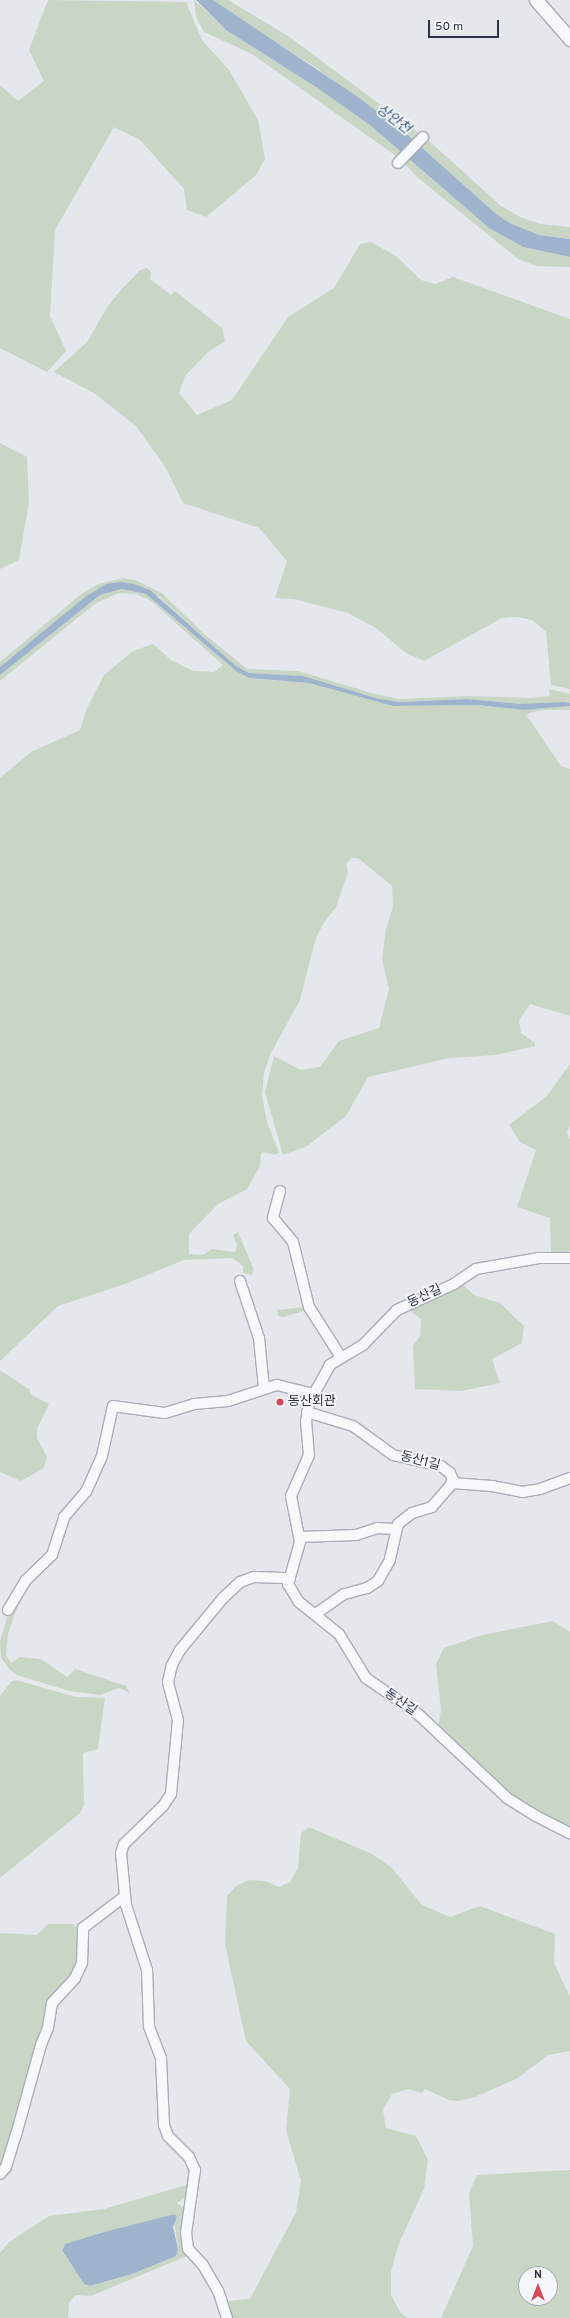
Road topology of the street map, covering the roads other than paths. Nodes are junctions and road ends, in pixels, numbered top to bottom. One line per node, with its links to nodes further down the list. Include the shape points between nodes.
1 (536, 0): 2 (street)
2 (569, 35)
3 (422, 137): 4 (street)
4 (399, 161)
5 (280, 1191): 8 (street, via 273,1218 293,1242 309,1307)
6 (570, 1258): 8 (street, 동산길, via 539,1258 476,1270 454,1284 397,1310 363,1345)
7 (240, 1281): 9 (street, via 259,1338)
8 (341, 1357): 10 (street, 동산길, via 330,1365)
9 (264, 1388): 10 (street, via 286,1385); 17 (street, via 228,1401 194,1404 165,1413 113,1406 102,1456 86,1492 64,1517 52,1555 26,1580)
10 (312, 1394): 11 (street, 동산길)
11 (307, 1412): 13 (street, 동산1길, via 353,1426 393,1455 441,1466 451,1475); 15 (street, 동산길, via 309,1455 291,1496)
12 (570, 1478): 13 (street, via 540,1489 522,1492 492,1486)
13 (452, 1483): 14 (street, 동산1길, via 432,1507 412,1513)
14 (396, 1528): 15 (street, via 377,1528 356,1536); 18 (street, via 390,1560 378,1581 367,1588 344,1594)
15 (300, 1537): 16 (street, 동산길, via 298,1555)
16 (290, 1578): 18 (street, 동산길, via 288,1584 293,1594); 20 (street, via 254,1577 240,1582 209,1613 176,1657 168,1686 178,1720 172,1791 167,1802 122,1848)
17 (8, 1610)
18 (315, 1614): 19 (street, 동산길, via 339,1634 366,1678 418,1714 507,1798)
19 (570, 1833)
20 (125, 1896): 21 (street, via 83,1928 82,1963 75,1978 52,2003 48,2028 16,2135 6,2167); 22 (street, via 147,1970 149,2026 161,2058 165,2131 189,2157 195,2170 186,2232 188,2249 203,2266 218,2291)
21 (0, 2174)
22 (227, 2318)

